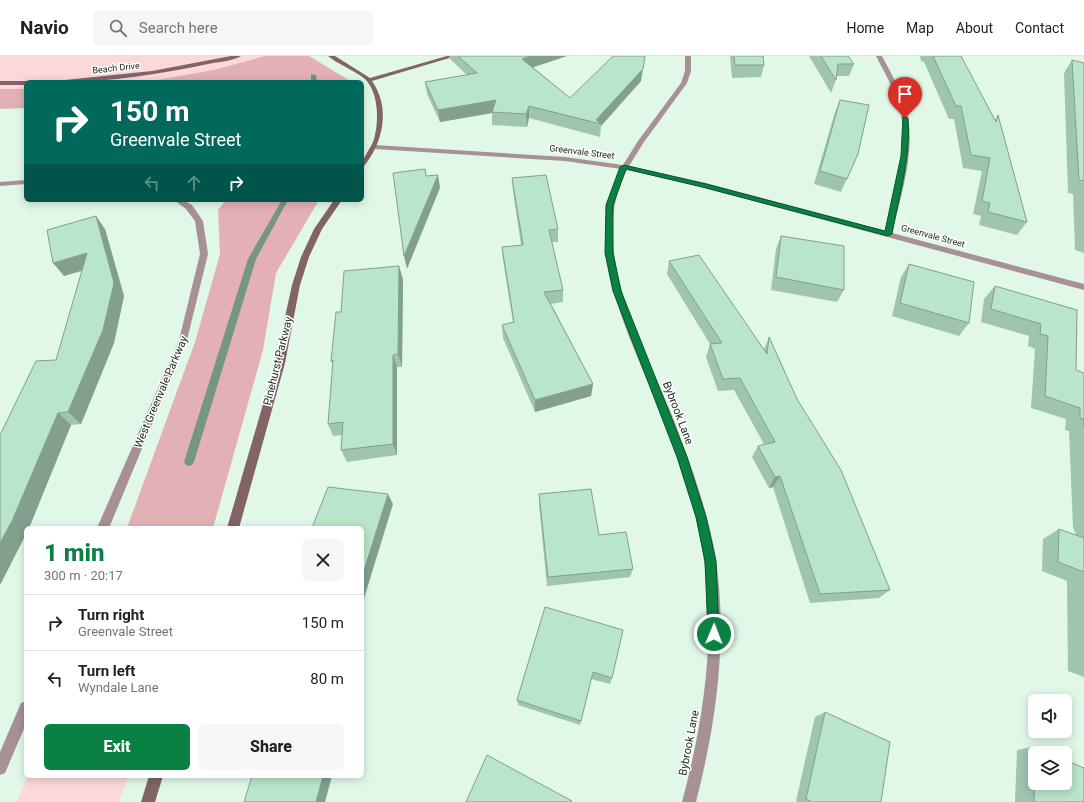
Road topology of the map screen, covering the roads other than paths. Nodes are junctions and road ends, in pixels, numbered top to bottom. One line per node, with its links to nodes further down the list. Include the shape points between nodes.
1 (238, 56): 6 (street, Beach Drive, via 184,68)
2 (331, 56): 7 (street)
3 (453, 56): 7 (street)
4 (688, 56): 12 (street, Bybrook Lane, via 688,71 684,83)
5 (879, 56): 17 (street, via 902,106 906,135)
6 (88, 80)
7 (369, 80): 10 (street, via 376,93 380,112)
8 (0, 83): 9 (street)
9 (24, 83)
10 (374, 147): 11 (street); 12 (street, Greenvale Street, via 540,157)
11 (364, 162)
12 (624, 167): 17 (street, Greenvale Street); 25 (street, Bybrook Lane, via 610,205 608,226 609,253 617,291 682,457 701,517 711,561 714,619 711,692 698,771)
13 (24, 182): 14 (street)
14 (0, 184)
15 (181, 202): 19 (street, West Greenvale Parkway, via 189,207 199,221 204,254 184,340)
16 (337, 202): 20 (street, Pinehurst Parkway, via 318,229 298,278 280,363)
17 (888, 234): 18 (street, Greenvale Street)
18 (1084, 287)
19 (104, 526)
20 (234, 526)
21 (24, 713): 22 (street)
22 (0, 768)
23 (155, 778): 24 (street)
24 (148, 802)
25 (689, 802)

